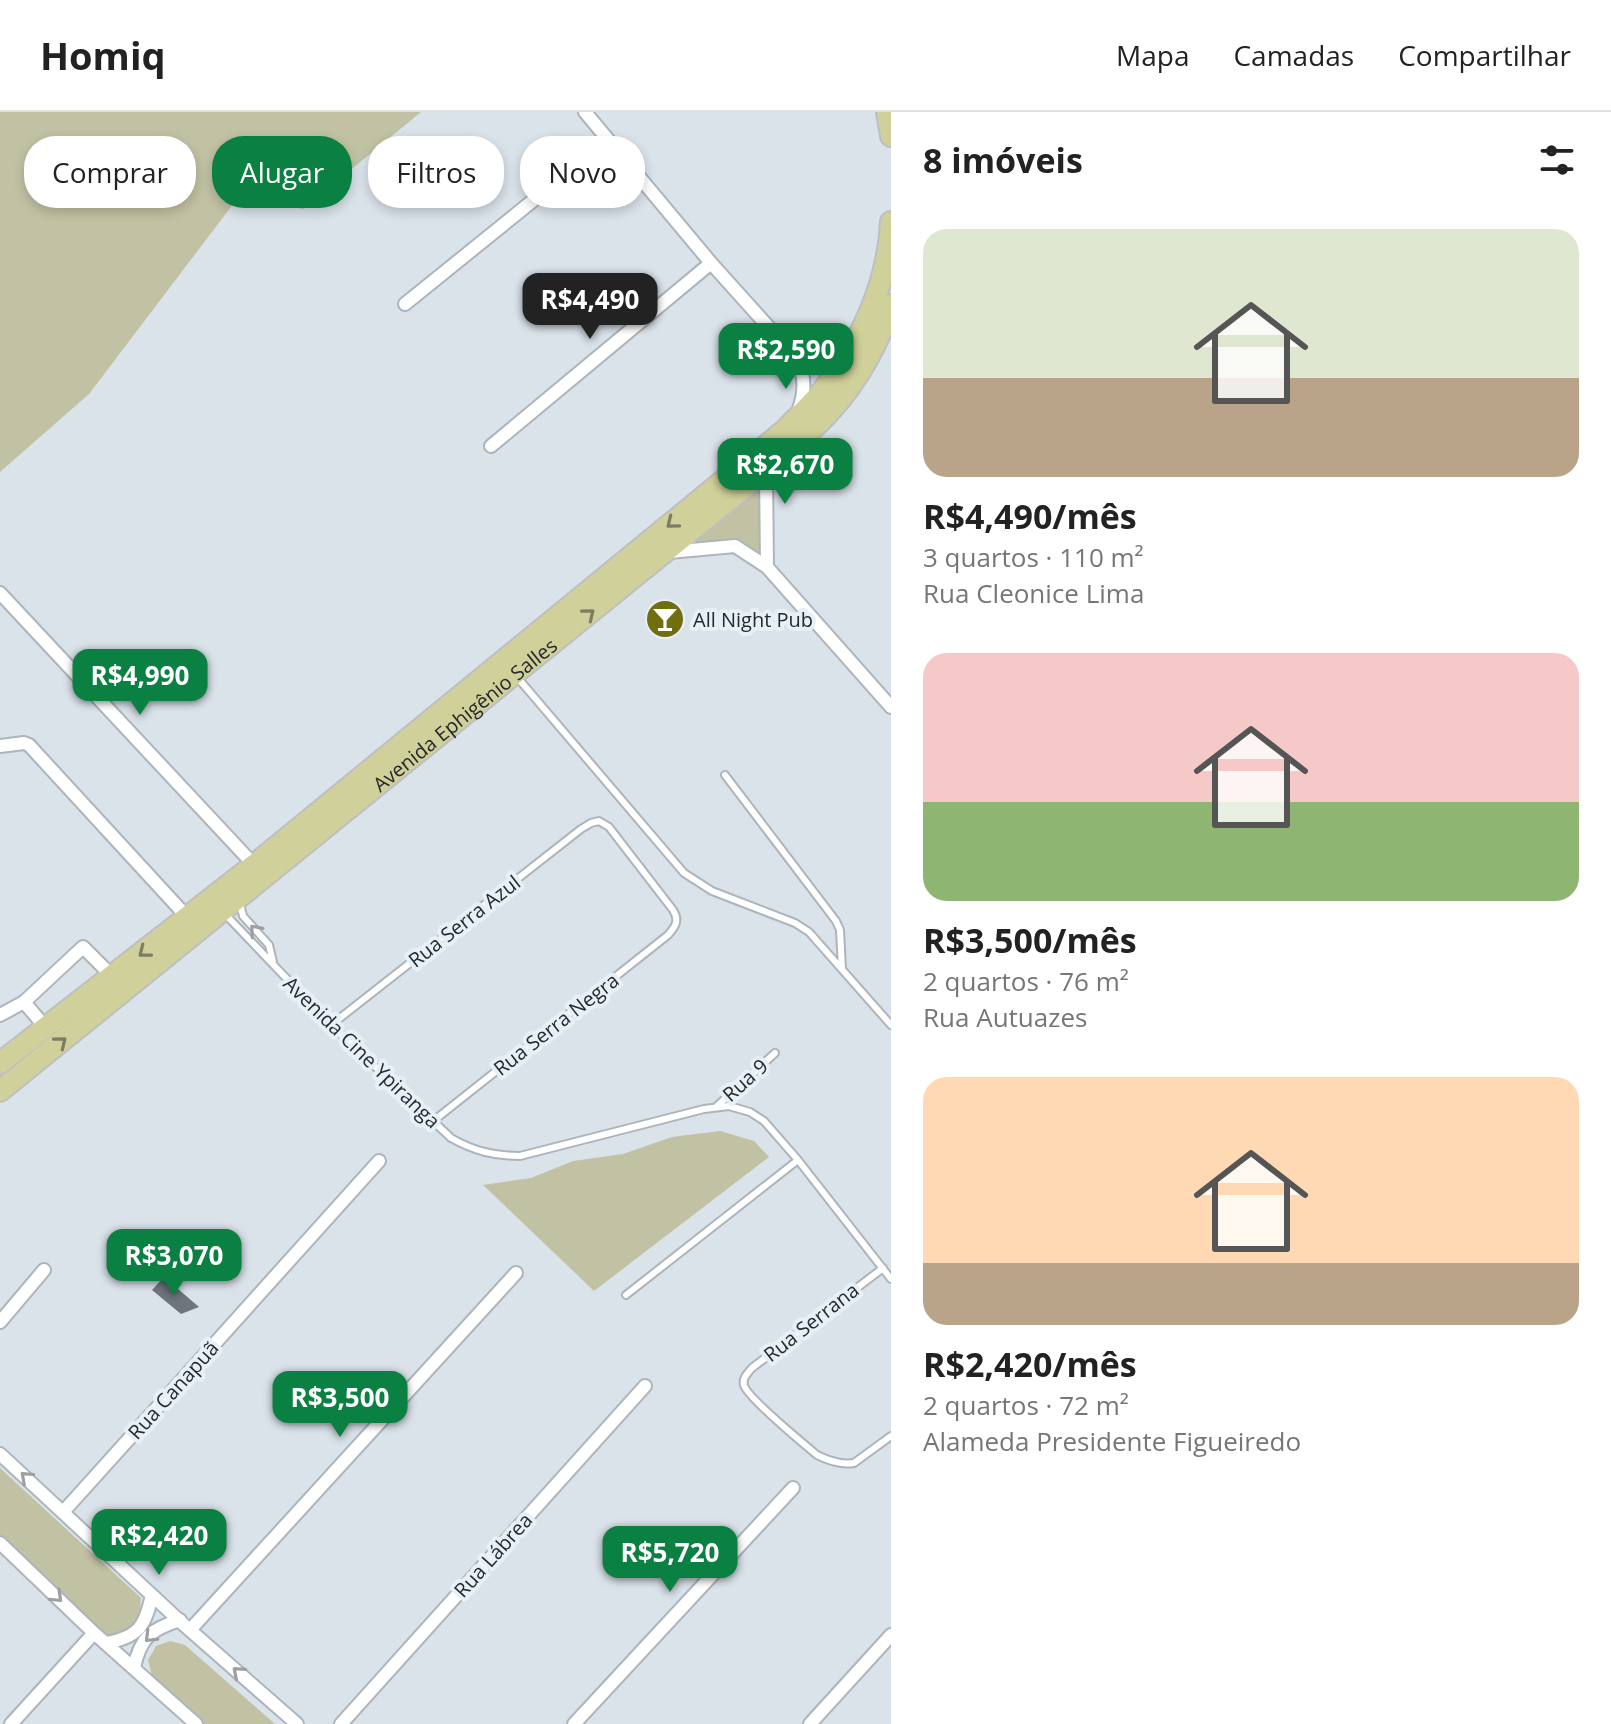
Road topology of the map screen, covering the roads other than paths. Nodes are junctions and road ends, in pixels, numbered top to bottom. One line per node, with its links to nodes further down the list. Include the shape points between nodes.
1 (585, 112): 3 (street)
2 (887, 112): 4 (main road)
3 (605, 136)
4 (891, 136)
5 (645, 184): 8 (street)
6 (524, 208): 9 (street)
7 (891, 222): 11 (main road, Avenida Ephigênio Salles, via 876,298)
8 (711, 263): 12 (street); 14 (street)
9 (405, 304)
10 (891, 305): 15 (main road, Avenida Ephigênio Salles, via 858,376 832,410)
11 (857, 339): 12 (street, via 829,356); 13 (main road, Avenida Ephigênio Salles, via 822,391)
12 (799, 361): 13 (street, via 804,393)
13 (791, 424): 23 (main road, Avenida Ephigênio Salles, one-way to 23)
14 (491, 446)
15 (766, 470): 16 (main road, Avenida Ephigênio Salles); 17 (street)
16 (665, 552): 17 (street, via 735,546); 19 (main road, Avenida Ephigênio Salles, one-way to 16)
17 (767, 567): 20 (street)
18 (0, 593): 23 (street)
19 (515, 674): 24 (main road, Avenida Ephigênio Salles); 29 (lane, via 684,873 725,897 804,928)
20 (891, 707)
21 (0, 746): 26 (street, via 27,743)
22 (725, 775): 29 (lane, via 836,921)
23 (254, 865): 26 (main road, Avenida Ephigênio Salles)
24 (243, 894): 25 (main road, Avenida Ephigênio Salles); 28 (lane, Avenida Cine Ypiranga, one-way to 24, via 269,945 240,909)
25 (222, 912): 28 (lane, Avenida Cine Ypiranga); 38 (main road, Avenida Ephigênio Salles, one-way to 25)
26 (188, 918): 30 (main road, Avenida Ephigênio Salles, one-way to 30)
27 (677, 922): 33 (lane, Rua Serra Azul, via 609,827 591,823); 40 (lane, Rua Serra Negra, via 668,935)
28 (273, 965): 33 (lane, Avenida Cine Ypiranga)
29 (842, 969): 34 (lane)
30 (112, 976): 31 (street, via 83,947); 35 (main road, Avenida Ephigênio Salles)
31 (24, 1002): 32 (street); 35 (street)
32 (0, 1015)
33 (331, 1025): 40 (lane, Avenida Cine Ypiranga)
34 (891, 1025)
35 (46, 1028): 37 (main road, Avenida Ephigênio Salles)
36 (775, 1053): 39 (lane, Rua 9)
37 (0, 1063)
38 (0, 1091)
39 (716, 1107): 40 (lane, Avenida Cine Ypiranga, via 520,1156 467,1147); 41 (lane, Avenida Cine Ypiranga, via 738,1108 764,1121)
40 (432, 1122)
41 (798, 1160): 43 (lane, Avenida Cine Ypiranga); 47 (lane)
42 (379, 1161): 53 (street, Rua Canapuã)
43 (883, 1268): 46 (lane, Avenida Cine Ypiranga); 50 (lane, Rua Serrana, via 752,1368 744,1386 817,1455 837,1463 854,1463)
44 (44, 1270): 48 (street)
45 (516, 1273): 57 (street)
46 (891, 1279)
47 (626, 1295)
48 (0, 1322)
49 (645, 1386): 65 (street, Rua Lábrea)
50 (891, 1436)
51 (0, 1454): 53 (street, one-way to 51)
52 (793, 1488): 66 (street)
53 (64, 1511): 55 (street)
54 (0, 1543): 58 (street, one-way to 58)
55 (152, 1595): 56 (street); 60 (street, via 145,1620 133,1635)
56 (180, 1620): 57 (street); 61 (street, one-way to 61, via 147,1636)
57 (190, 1630): 64 (street, one-way to 57)
58 (94, 1633): 60 (street); 62 (street)
59 (891, 1635): 67 (street)
60 (106, 1643): 61 (street)
61 (134, 1668): 63 (street)
62 (11, 1724)
63 (196, 1724)
64 (297, 1724)
65 (341, 1724)
66 (574, 1724)
67 (810, 1724)

